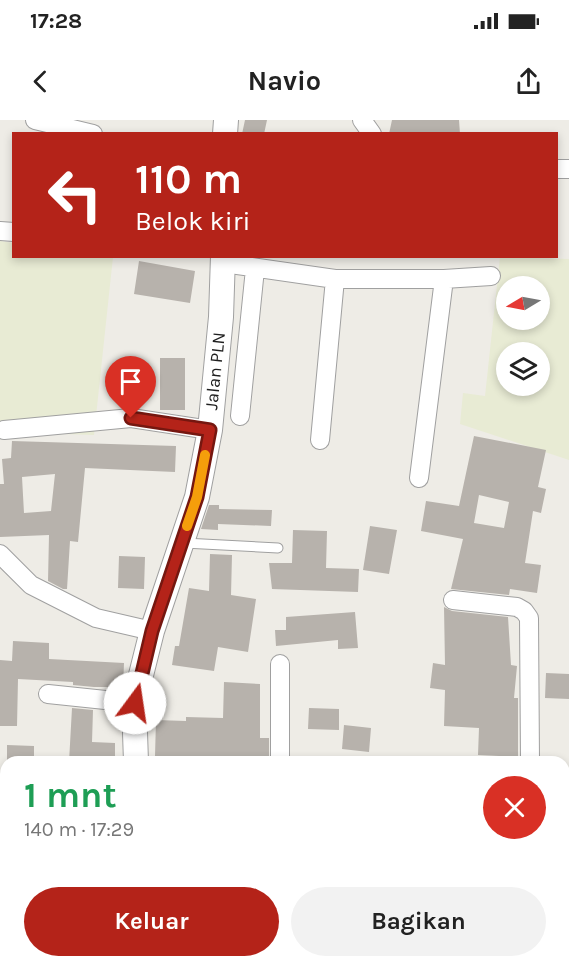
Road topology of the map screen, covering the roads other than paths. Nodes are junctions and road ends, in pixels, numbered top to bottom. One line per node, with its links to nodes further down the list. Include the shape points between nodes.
1 (35, 120): 2 (street)
2 (85, 132)
3 (223, 260): 4 (street); 10 (street, Jalan PLN)
4 (255, 269): 6 (street); 8 (street)
5 (491, 276): 7 (street)
6 (335, 279): 7 (street); 11 (street)
7 (444, 279): 12 (street)
8 (240, 416)
9 (4, 430): 10 (street, via 117,418)
10 (210, 430): 13 (street, Jalan PLN, via 197,497)
11 (320, 440)
12 (419, 478)
13 (182, 543): 14 (lane); 17 (street, Jalan PLN)
14 (278, 548)
15 (0, 554): 17 (street, via 31,585 87,614)
16 (453, 600): 23 (street, via 517,607 529,618)
17 (152, 631): 20 (street, Jalan PLN)
18 (280, 664): 22 (street)
19 (48, 694): 20 (street)
20 (135, 703): 21 (street, Jalan PLN)
21 (136, 756)
22 (280, 756)
23 (530, 756)

